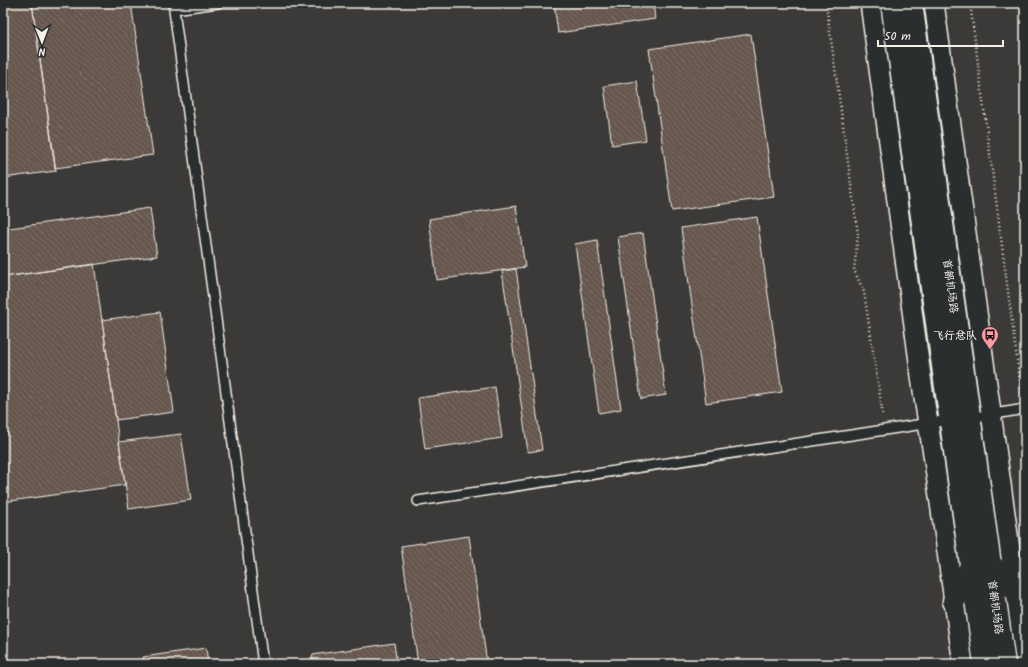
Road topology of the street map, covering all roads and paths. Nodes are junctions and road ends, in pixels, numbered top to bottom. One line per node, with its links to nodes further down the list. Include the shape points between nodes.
1 (218, 3): 8 (lane)
2 (826, 3): 11 (path, via 858,234 854,270 864,292)
3 (870, 3): 13 (street)
4 (892, 3): 12 (street, 首都机场路)
5 (911, 3): 12 (street, 首都机场路)
6 (934, 3): 10 (street, 首都机场路)
7 (970, 3): 9 (path)
8 (173, 6): 19 (lane)
9 (1024, 409): 10 (lane)
10 (992, 414): 12 (lane); 16 (street, 首都机场路)
11 (883, 416)
12 (961, 419): 13 (lane); 15 (street, 首都机场路)
13 (928, 423): 14 (lane); 17 (street)
14 (418, 501)
15 (981, 565): 16 (street); 17 (street); 21 (street, 首都机场路); 22 (street, 首都机场路)
16 (1016, 591): 18 (street, 首都机场路)
17 (954, 601): 20 (street)
18 (1025, 657)
19 (263, 664)
20 (963, 664)
21 (984, 664)
22 (1004, 664)

